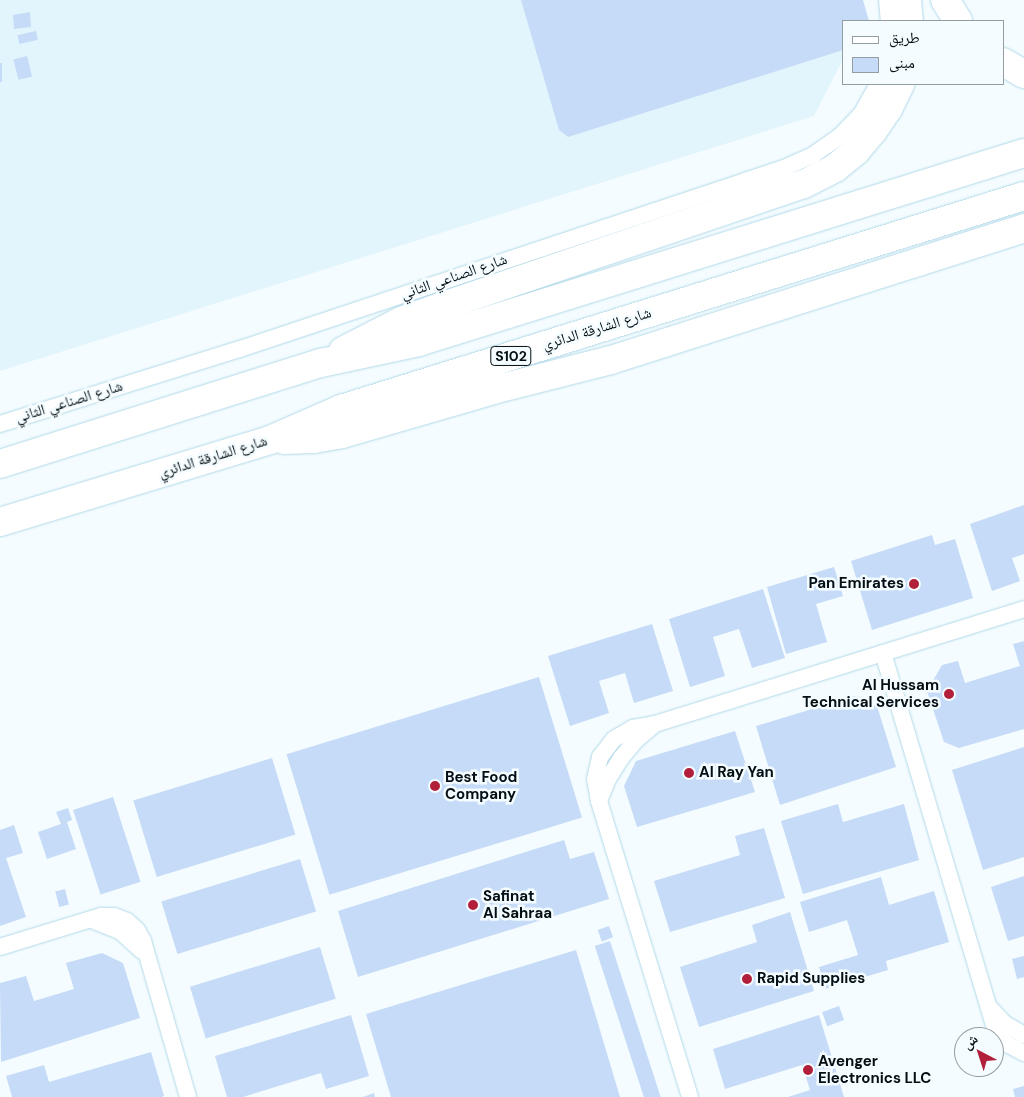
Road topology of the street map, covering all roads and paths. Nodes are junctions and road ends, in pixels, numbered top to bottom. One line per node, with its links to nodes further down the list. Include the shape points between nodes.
1 (887, 0): 4 (street)
2 (907, 0): 5 (highway)
3 (945, 0): 6 (highway)
4 (889, 20)
5 (910, 20)
6 (957, 20)
7 (1004, 63): 8 (highway)
8 (1024, 74)
9 (877, 85): 15 (street, شارع الصناعي الثاني, via 862,113 840,136 813,155 784,168 240,349)
10 (900, 85): 14 (highway, via 888,109 856,151 835,168 804,184 424,312)
11 (1024, 154): 14 (highway, via 420,342)
12 (1024, 196): 16 (highway, شارع الشارقة الدائري / S102, via 341,409)
13 (1024, 228): 16 (highway, via 611,360 342,434 314,439)
14 (321, 363): 17 (highway)
15 (0, 424)
16 (270, 440): 18 (highway, شارع الشارقة الدائري / S102)
17 (0, 464)
18 (0, 522)
19 (1024, 609): 20 (street)
20 (883, 653): 22 (street); 26 (street, via 655,724 621,758 598,802)
21 (0, 947): 25 (street, via 88,920 121,932 146,954)
22 (991, 1009): 23 (street); 24 (street, via 995,1028 1007,1044)
23 (1024, 1036)
24 (1024, 1052)
25 (188, 1097)
26 (690, 1097)

